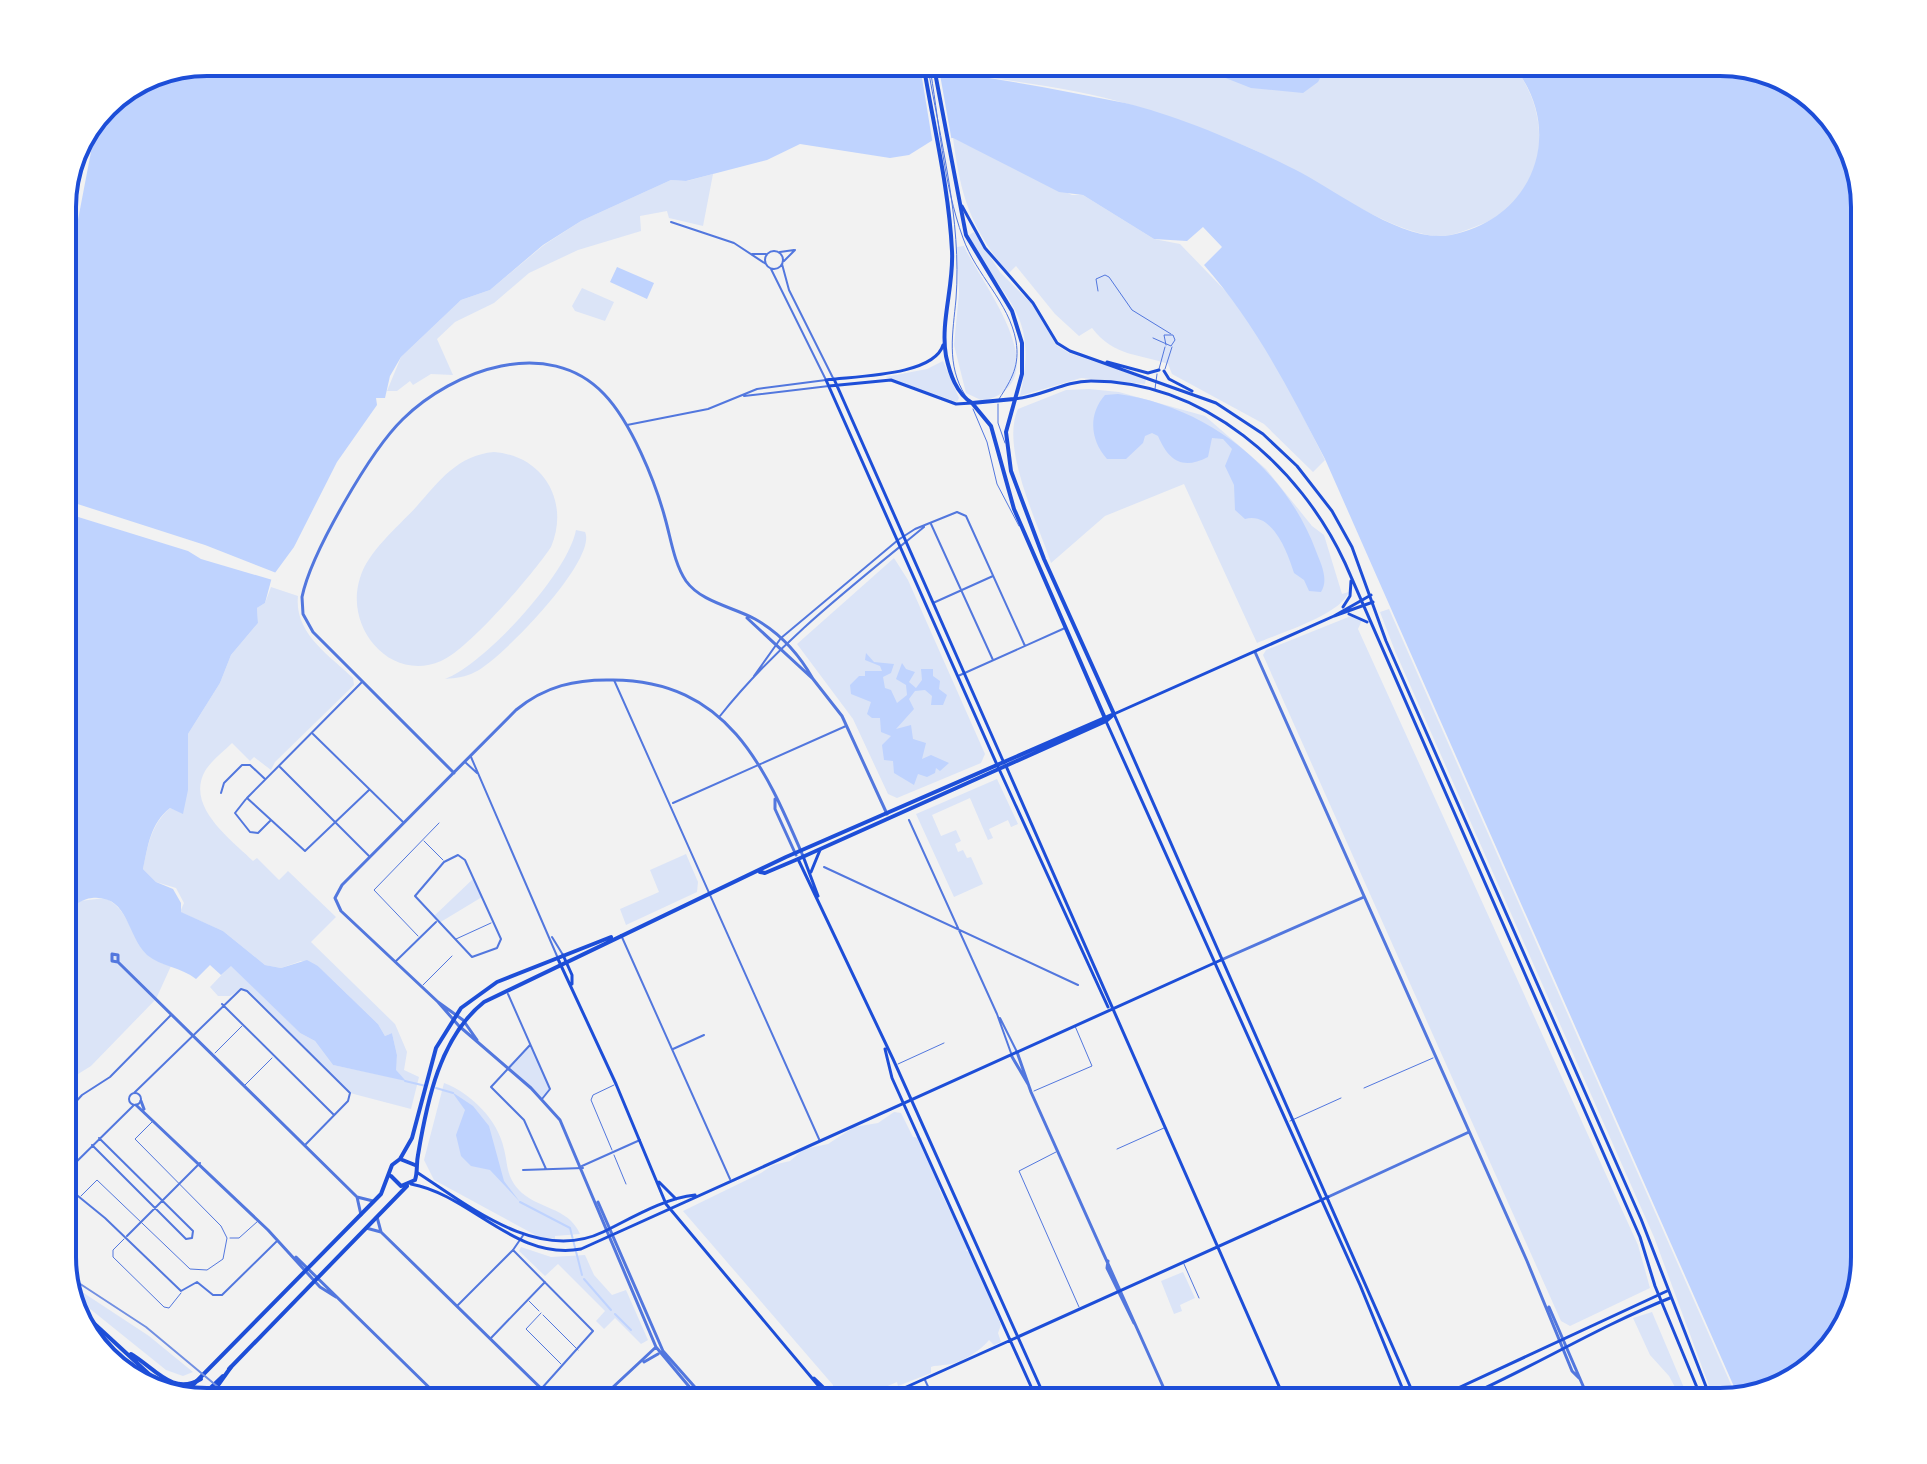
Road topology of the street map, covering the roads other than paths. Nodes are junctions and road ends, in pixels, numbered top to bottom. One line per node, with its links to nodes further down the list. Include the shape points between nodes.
1 (930, 76): 3 (highway)
2 (930, 76): 3 (highway)
3 (944, 157): 4 (highway); 14 (highway, via 953,267); 29 (lane, via 957,270 951,347 957,379); 30 (lane, via 963,239 1016,340 1015,372)
4 (957, 198): 18 (main road, via 985,248 1033,303 1053,338 1070,351); 28 (highway, via 974,253 1017,323 1023,364)
5 (671, 222): 7 (street)
6 (778, 252): 8 (street); 10 (street); 10 (street, via 795,250)
7 (751, 254): 8 (street); 9 (street)
8 (768, 254): 9 (street)
9 (766, 264): 11 (street)
10 (782, 264): 11 (street); 20 (street, via 794,301)
11 (771, 269): 21 (street)
12 (1098, 291): 13 (lane, via 1099,276 1109,277 1132,310)
13 (1171, 334): 16 (lane, via 1164,337); 17 (lane)
14 (944, 337): 20 (main road, via 938,358 923,366); 29 (highway, via 952,378)
15 (1153, 338): 16 (lane)
16 (1166, 345): 17 (lane); 19 (lane)
17 (1172, 345): 19 (lane)
18 (1104, 363): 19 (main road, via 1148,373); 22 (main road)
19 (1162, 370): 22 (lane); 26 (main road)
20 (834, 379): 21 (main road); 23 (main road)
21 (826, 380): 24 (main road); 27 (street, via 771,386)
22 (1156, 381): 25 (lane); 26 (main road)
23 (836, 385): 24 (main road); 29 (main road, via 891,380 956,404); 36 (main road)
24 (829, 386): 27 (street); 37 (main road)
25 (1155, 393): 28 (main road, via 1094,381); 41 (main road, via 1231,427 1290,475 1322,518)
26 (1195, 394): 43 (main road, via 1263,434 1305,475 1340,523)
27 (739, 397): 31 (street)
28 (1014, 399): 30 (highway); 32 (highway)
29 (972, 403): 30 (highway); 35 (lane, via 997,484); 35 (highway, via 991,426)
30 (998, 403): 32 (lane)
31 (626, 426): 49 (street, via 662,506 685,579 706,597); 66 (street, via 592,384 543,364 496,367 443,389 398,423 348,499 304,589 301,606 306,623)
32 (1005, 443): 67 (highway, via 1021,502)
33 (930, 523): 34 (street); 40 (street, via 955,512 966,516); 42 (street)
34 (926, 525): 36 (street); 38 (street)
35 (1023, 531): 53 (highway)
36 (903, 536): 37 (street); 38 (main road)
37 (898, 540): 39 (main road); 54 (street)
38 (905, 542): 39 (street); 46 (main road)
39 (901, 546): 55 (street); 63 (main road)
40 (993, 576): 42 (street); 57 (street)
41 (1351, 579): 44 (main road); 48 (main road, via 1350,596)
42 (961, 590): 46 (street); 60 (street)
43 (1371, 595): 44 (main road); 45 (main road)
44 (1360, 600): 47 (main road); 48 (main road)
45 (1373, 602): 47 (main road); 218 (main road, via 1641,1219)
46 (932, 603): 61 (main road)
47 (1363, 606): 50 (main road); 52 (main road)
48 (1340, 609): 51 (main road)
49 (744, 615): 54 (street); 56 (street)
50 (1343, 615): 51 (main road); 52 (main road, via 1355,614)
51 (1334, 616): 59 (main road)
52 (1370, 624): 219 (main road, via 1634,1223)
53 (1066, 627): 57 (street); 69 (highway)
54 (781, 638): 55 (street); 56 (street)
55 (787, 642): 58 (street); 64 (street)
56 (777, 643): 58 (street); 62 (street)
57 (1025, 646): 60 (street)
58 (781, 647): 62 (street); 64 (street)
59 (1254, 651): 67 (main road); 101 (street)
60 (993, 660): 61 (street)
61 (963, 673): 63 (street); 73 (main road)
62 (754, 676): 68 (street)
63 (958, 676): 75 (main road)
64 (813, 679): 70 (street)
65 (614, 680): 68 (street, via 673,688); 72 (street, via 548,689 516,710); 83 (street)
66 (363, 682): 71 (street); 77 (street)
67 (1114, 714): 69 (highway); 110 (main road)
68 (720, 716): 74 (street)
69 (1105, 718): 73 (highway); 114 (main road)
70 (848, 726): 74 (street); 84 (street)
71 (312, 733): 76 (street); 80 (street)
72 (468, 759): 77 (street); 78 (street); 78 (street)
73 (1004, 763): 75 (highway); 119 (main road)
74 (760, 765): 83 (street); 92 (street)
75 (998, 766): 84 (highway); 119 (main road)
76 (279, 767): 79 (street); 87 (street)
77 (454, 773): 88 (street)
78 (478, 773): 109 (street)
79 (266, 780): 81 (street, via 250,765 242,765); 82 (street)
80 (369, 790): 87 (street); 88 (street)
81 (221, 793)
82 (247, 798): 86 (street); 86 (street, via 236,809 236,818 254,834)
83 (671, 803): 99 (street)
84 (888, 815): 91 (highway); 92 (highway)
85 (909, 820): 104 (street)
86 (270, 821): 87 (street, via 305,851)
87 (336, 823): 93 (street)
88 (404, 823): 93 (street)
89 (439, 823): 90 (lane)
90 (422, 839): 95 (lane); 106 (lane, via 374,890)
91 (823, 847): 94 (highway); 98 (main road)
92 (798, 852): 94 (street); 97 (highway)
93 (370, 857): 112 (street, via 335,898 341,911)
94 (801, 858): 97 (highway); 98 (main road); 100 (main road)
95 (444, 862): 102 (street, via 415,892); 103 (street, via 458,855 465,860)
96 (824, 867): 104 (street)
97 (760, 872): 99 (highway)
98 (811, 872): 100 (main road)
99 (710, 894): 105 (highway); 163 (street)
100 (818, 896): 130 (main road)
101 (1364, 897): 110 (street); 136 (street)
102 (436, 921): 106 (street); 107 (street)
103 (494, 922): 107 (lane); 107 (street, via 501,942 497,948 472,957)
104 (960, 931): 115 (street); 120 (street)
105 (621, 934): 109 (highway); 113 (highway); 131 (street)
106 (419, 938): 112 (street)
107 (455, 939)
108 (452, 956): 116 (lane)
109 (560, 956): 113 (main road); 122 (highway, via 487,988)
110 (1221, 960): 114 (main road); 158 (main road)
111 (118, 962): 121 (street)
112 (395, 962): 116 (street)
113 (563, 963): 117 (highway); 139 (main road)
114 (1216, 963): 119 (main road); 159 (main road)
115 (1078, 985)
116 (421, 987): 122 (street)
117 (507, 990): 123 (highway); 129 (street)
118 (222, 1004): 124 (street); 126 (street); 156 (street, via 236,991 247,991 348,1090 351,1098)
119 (1111, 1010): 125 (main road); 160 (main road)
120 (997, 1014): 132 (street); 134 (street)
121 (172, 1015): 126 (street); 151 (street, via 110,1077)
122 (454, 1017): 123 (street); 170 (highway, via 436,1048 412,1138)
123 (461, 1023): 138 (street); 175 (highway, via 445,1051)
124 (243, 1025): 133 (lane); 135 (street)
125 (1074, 1026): 132 (main road); 144 (lane, via 1092,1066)
126 (192, 1035): 133 (street); 141 (street)
127 (704, 1035): 131 (street)
128 (944, 1043): 137 (lane)
129 (530, 1045): 138 (street); 149 (street, via 550,1089)
130 (884, 1045): 137 (main road); 152 (main road)
131 (672, 1050): 178 (street)
132 (1017, 1052): 134 (main road); 140 (street)
133 (213, 1055): 142 (street)
134 (1011, 1055): 140 (street); 148 (main road)
135 (273, 1056): 142 (lane); 156 (street)
136 (1436, 1057): 143 (lane); 161 (street)
137 (896, 1065): 148 (main road)
138 (506, 1068): 149 (street); 174 (street, via 491,1087 524,1120)
139 (616, 1084): 164 (main road); 169 (lane, via 591,1100)
140 (1028, 1084): 144 (street)
141 (143, 1086): 145 (street); 146 (street)
142 (244, 1086): 166 (street)
143 (1364, 1088)
144 (1031, 1092): 168 (street)
145 (134, 1093): 146 (street); 150 (street)
146 (140, 1098): 153 (street); 154 (street)
147 (1341, 1098): 158 (lane)
148 (911, 1099): 152 (main road); 229 (main road)
149 (541, 1100): 173 (street, via 560,1120)
150 (129, 1101): 153 (street); 155 (street)
151 (76, 1102)
152 (904, 1102): 163 (main road); 232 (main road)
153 (135, 1105): 154 (street); 155 (street)
154 (144, 1109): 157 (street)
155 (122, 1113): 162 (street)
156 (334, 1116): 166 (street)
157 (155, 1119): 172 (street); 180 (lane, via 135,1139)
158 (1293, 1119): 159 (lane); 187 (main road)
159 (1287, 1122): 189 (main road)
160 (1164, 1128): 167 (lane); 210 (main road)
161 (1469, 1132): 187 (street); 225 (street)
162 (99, 1138): 165 (street); 190 (street)
163 (819, 1139): 178 (main road)
164 (641, 1140): 169 (street); 179 (main road)
165 (92, 1145): 171 (street); 193 (street)
166 (304, 1146): 186 (street)
167 (1117, 1149)
168 (1058, 1151): 217 (street); 226 (lane, via 1019,1173)
169 (613, 1152): 173 (street); 181 (lane)
170 (400, 1159): 175 (highway, via 410,1160); 177 (highway, via 392,1165)
171 (76, 1162)
172 (200, 1163): 180 (street); 198 (street)
173 (582, 1167): 174 (street); 202 (street)
174 (546, 1169): 176 (street)
175 (417, 1170): 182 (highway); 204 (main road)
176 (523, 1170)
177 (391, 1176): 182 (highway, via 398,1184); 191 (highway)
178 (730, 1179): 183 (main road)
179 (659, 1182): 188 (main road); 192 (main road)
180 (179, 1184): 190 (street); 207 (lane)
181 (626, 1184)
182 (409, 1185): 197 (highway); 209 (main road, via 435,1193)
183 (698, 1194): 188 (main road); 194 (main road)
184 (76, 1195): 185 (street)
185 (79, 1197): 199 (lane, via 97,1180); 206 (street)
186 (357, 1197): 191 (street); 196 (street)
187 (1328, 1197): 189 (main road); 265 (main road)
188 (678, 1199): 192 (main road)
189 (1321, 1200): 210 (main road); 264 (main road)
190 (163, 1201): 193 (street); 193 (street, via 193,1231 192,1238 186,1239)
191 (375, 1201): 196 (highway)
192 (666, 1204): 194 (main road); 202 (main road)
193 (155, 1208): 199 (street)
194 (673, 1208): 195 (main road); 200 (main road)
195 (664, 1211): 200 (main road); 205 (main road)
196 (361, 1215): 213 (highway)
197 (377, 1217): 201 (highway); 203 (street)
198 (259, 1221): 207 (lane, via 239,1238); 208 (street)
199 (141, 1223): 206 (street); 207 (lane, via 183,1265 197,1271 223,1259)
200 (683, 1224): 243 (main road)
201 (366, 1228): 203 (street); 214 (highway)
202 (610, 1229): 204 (main road, via 572,1243); 205 (street)
203 (381, 1232): 224 (street)
204 (524, 1234): 209 (street)
205 (612, 1235): 209 (main road, via 573,1250 544,1249); 234 (street)
206 (125, 1238): 216 (street); 216 (lane, via 113,1257 164,1307 169,1308)
207 (227, 1238)
208 (278, 1240): 213 (street); 216 (street, via 222,1295 216,1297 197,1282)
209 (520, 1240): 211 (street)
210 (1217, 1248): 212 (main road); 263 (main road)
211 (513, 1250): 215 (street); 224 (street)
212 (1183, 1263): 217 (main road); 220 (lane)
213 (308, 1270): 214 (street); 245 (highway)
214 (317, 1278): 250 (highway); 251 (street)
215 (545, 1282): 222 (street); 237 (street, via 593,1331)
216 (181, 1291)
217 (1120, 1291): 226 (main road); 262 (street)
218 (1667, 1291): 219 (main road); 221 (main road)
219 (1659, 1294): 223 (main road); 231 (main road)
220 (1199, 1298)
221 (1670, 1298): 223 (main road); 270 (main road)
222 (528, 1299): 227 (lane); 230 (street)
223 (1662, 1301): 235 (main road); 269 (main road)
224 (457, 1306): 230 (street)
225 (1547, 1306): 231 (street); 233 (street)
226 (1080, 1309): 229 (main road)
227 (541, 1313): 237 (lane); 241 (lane, via 526,1329)
228 (96, 1324): 238 (highway)
229 (1017, 1337): 232 (main road); 261 (main road)
230 (491, 1339): 252 (street)
231 (1565, 1339): 233 (main road); 235 (street)
232 (1011, 1340): 246 (main road); 260 (main road)
233 (1560, 1342): 236 (street); 266 (main road)
234 (658, 1346): 239 (street); 240 (street)
235 (1568, 1346): 236 (main road); 244 (street)
236 (1563, 1349): 244 (street); 267 (main road)
237 (578, 1350): 241 (street)
238 (125, 1351): 242 (highway); 247 (highway)
239 (661, 1352): 240 (street); 254 (street); 255 (street)
240 (641, 1364): 253 (street)
241 (563, 1365): 252 (street)
242 (148, 1373)
243 (814, 1378): 256 (main road); 257 (main road)
244 (1579, 1378): 268 (street)
245 (201, 1379): 248 (highway); 249 (highway)
246 (925, 1379): 258 (main road); 259 (street)
247 (173, 1383)
248 (182, 1385)
249 (193, 1386)
250 (215, 1388)
251 (430, 1388)
252 (541, 1388)
253 (613, 1388)
254 (691, 1388)
255 (695, 1388)
256 (821, 1388)
257 (824, 1388)
258 (905, 1388)
259 (929, 1388)
260 (1032, 1388)
261 (1041, 1388)
262 (1164, 1388)
263 (1280, 1388)
264 (1402, 1388)
265 (1411, 1388)
266 (1459, 1388)
267 (1483, 1388)
268 (1584, 1388)
269 (1697, 1388)
270 (1706, 1388)

